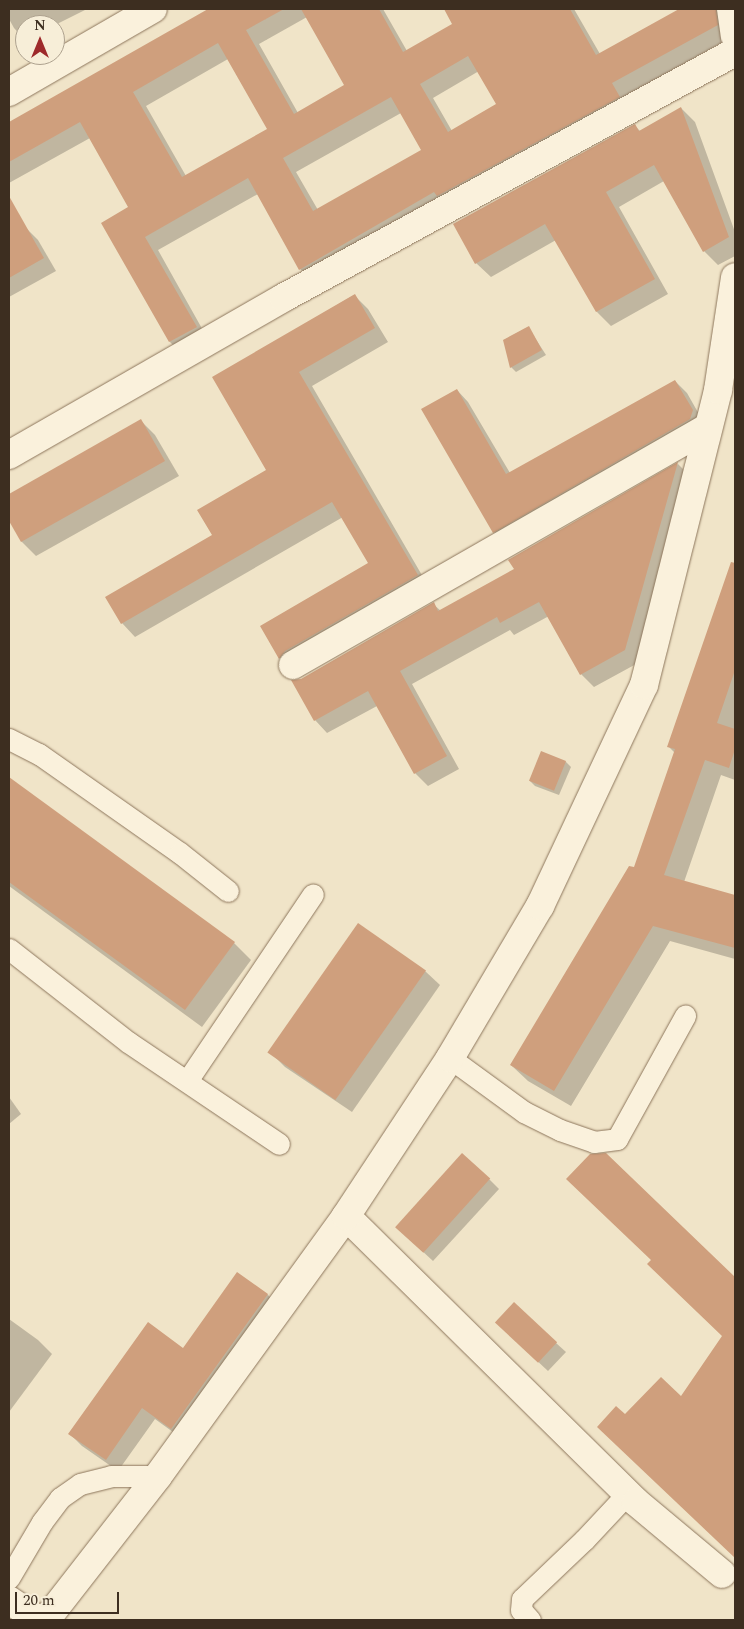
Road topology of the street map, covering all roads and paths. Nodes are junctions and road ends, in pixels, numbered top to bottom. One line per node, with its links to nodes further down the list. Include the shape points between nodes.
1 (153, 9): 5 (street)
2 (731, 9): 3 (street)
3 (735, 36)
4 (735, 52): 8 (street, via 283,298)
5 (9, 92)
6 (735, 277): 7 (street, via 718,390)
7 (708, 427): 9 (street); 15 (street, via 644,685 540,906)
8 (9, 455)
9 (292, 665)
10 (9, 739): 11 (lane, via 39,754 180,853)
11 (228, 891)
12 (314, 894): 16 (lane)
13 (9, 949): 16 (lane, via 128,1042)
14 (685, 1016): 15 (lane, via 617,1140 594,1142 560,1130 524,1112)
15 (450, 1058): 18 (street)
16 (187, 1081): 17 (lane)
17 (280, 1144)
18 (346, 1216): 19 (street); 20 (street)
19 (158, 1476): 22 (lane, via 111,1476 80,1484 60,1498); 25 (street)
20 (628, 1494): 21 (street); 26 (lane, via 522,1599 521,1610)
21 (722, 1574)
22 (9, 1578)
23 (9, 1600): 24 (street)
24 (39, 1620)
25 (46, 1620)
26 (530, 1620)

